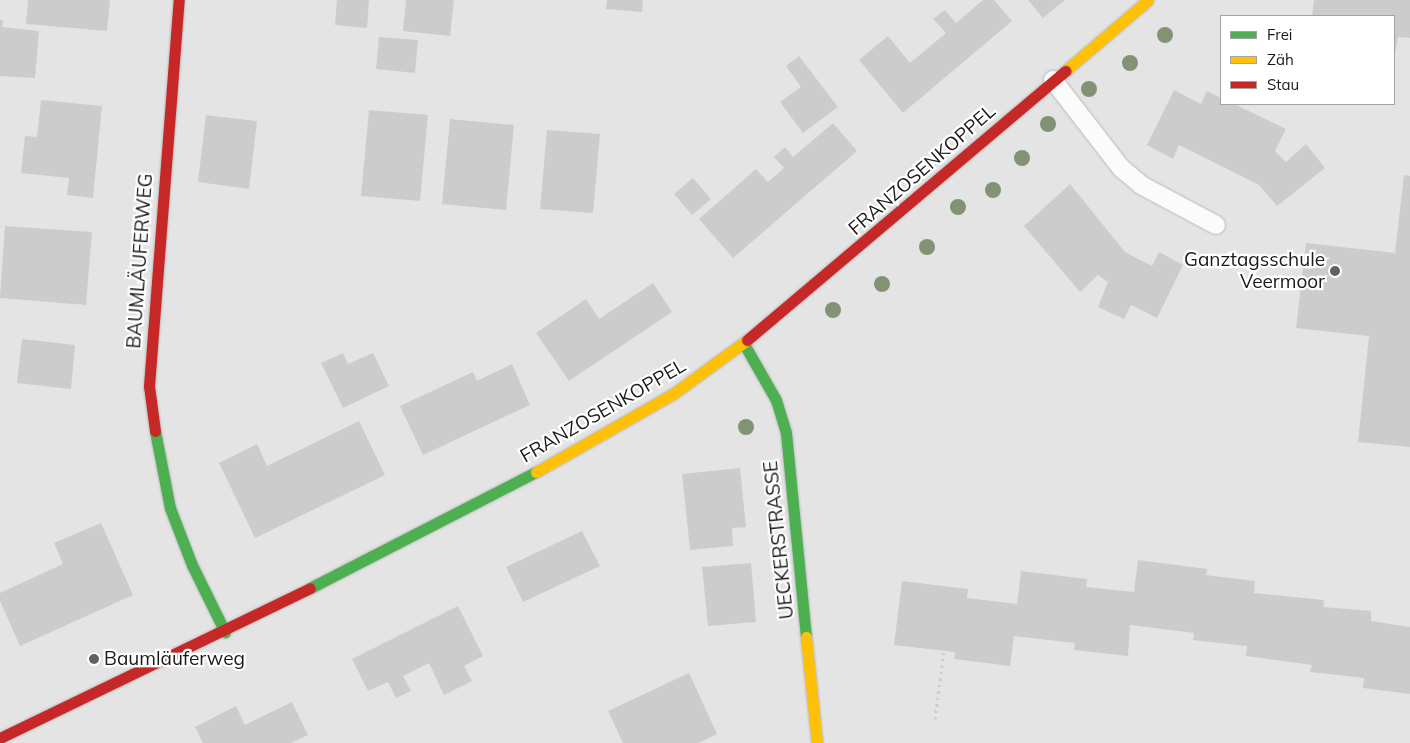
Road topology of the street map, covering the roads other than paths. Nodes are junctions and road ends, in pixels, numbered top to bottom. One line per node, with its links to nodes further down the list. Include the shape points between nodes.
1 (179, 0): 6 (street, BAUMLÄUFERWEG, via 149,386 156,446 170,508 192,565)
2 (1148, 0): 3 (street, FRANZOSENKOPPEL)
3 (1053, 80): 4 (lane, via 1121,168 1141,184); 5 (street, FRANZOSENKOPPEL)
4 (1216, 225)
5 (744, 344): 6 (street, FRANZOSENKOPPEL, via 673,394 564,458); 8 (street, UECKERSTRASSE, via 776,400 786,433)
6 (225, 632): 7 (street, FRANZOSENKOPPEL)
7 (0, 738)
8 (817, 743)

